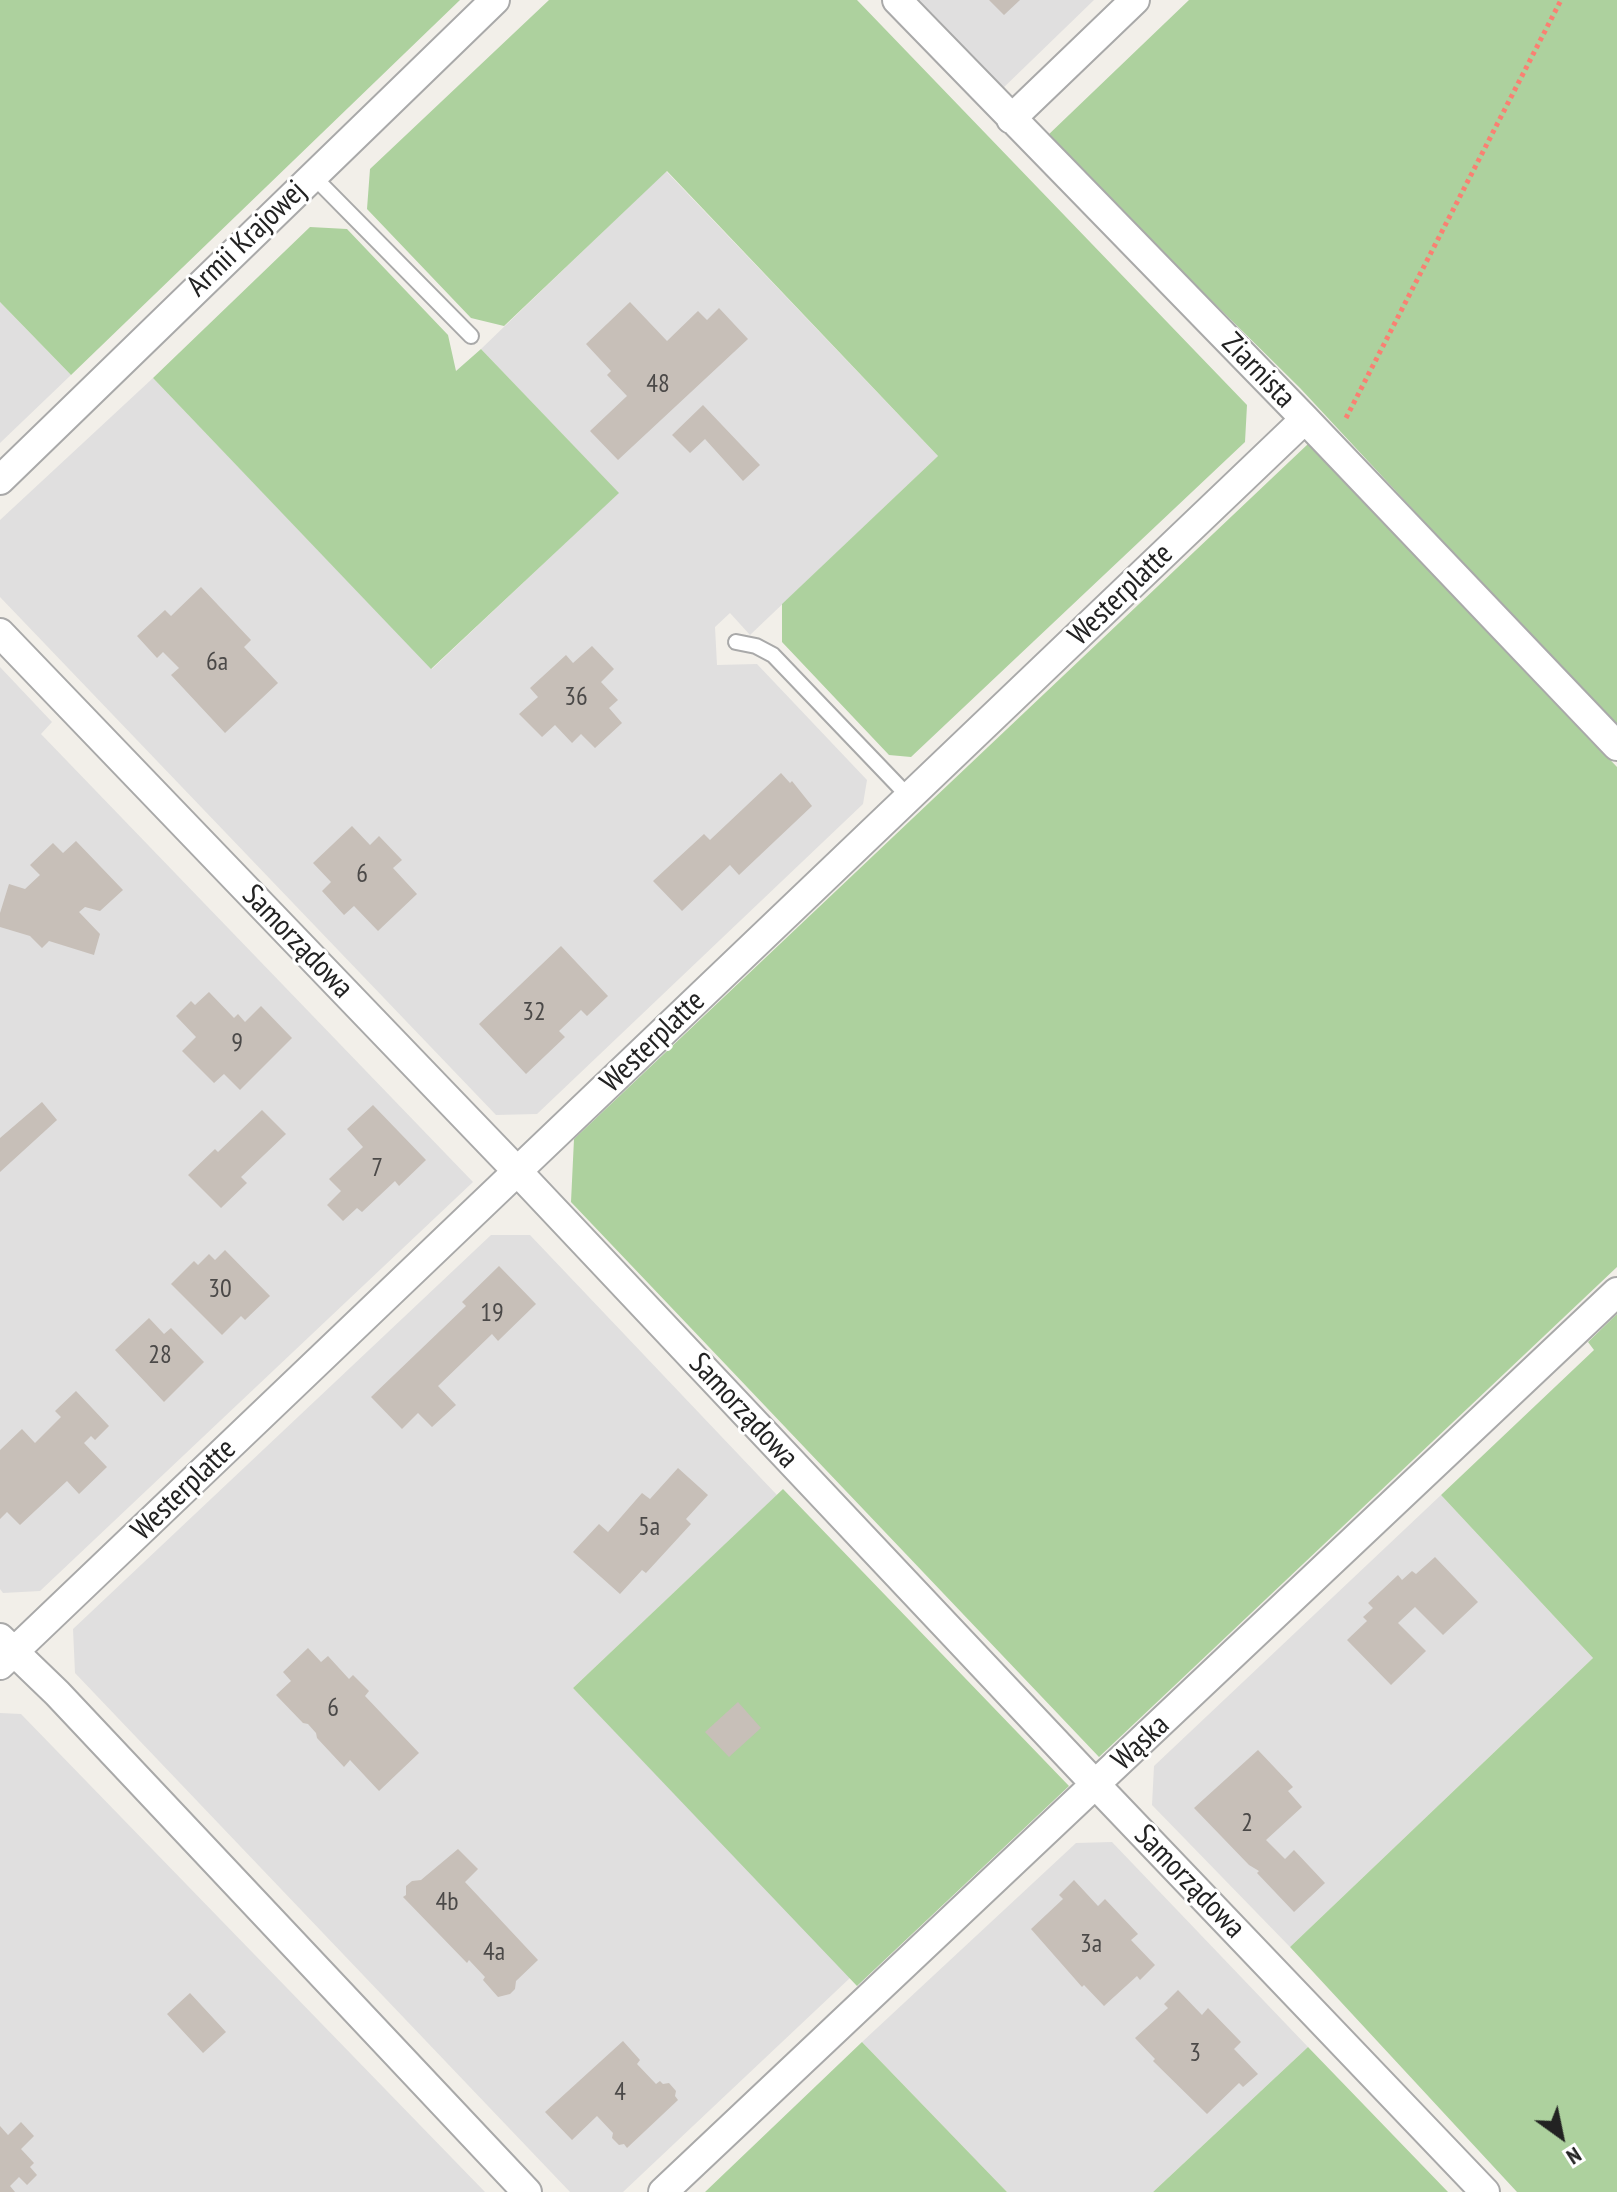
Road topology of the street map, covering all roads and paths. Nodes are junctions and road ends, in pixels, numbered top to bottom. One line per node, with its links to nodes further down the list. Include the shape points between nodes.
1 (495, 0): 6 (street, Armii Krajowej)
2 (897, 0): 5 (street, Ziarnista)
3 (1135, 0): 5 (street)
4 (1561, 0): 8 (path, via 1341,428)
5 (1011, 119): 8 (street, Ziarnista)
6 (312, 175): 7 (lane); 9 (street, Armii Krajowej)
7 (471, 336)
8 (1305, 419): 12 (street, Ziarnista); 13 (street, Westerplatte)
9 (0, 480)
10 (0, 633): 14 (street, Samorządowa)
11 (736, 642): 13 (lane, via 773,655)
12 (1617, 746)
13 (909, 797): 14 (street, Westerplatte)
14 (518, 1172): 16 (street, Westerplatte); 17 (street, Samorządowa)
15 (1617, 1292): 17 (street, Wąska)
16 (5, 1652): 18 (street, via 57,1693)
17 (1096, 1785): 19 (street, Wąska); 20 (street, Samorządowa)
18 (527, 2192)
19 (663, 2192)
20 (1485, 2192)

